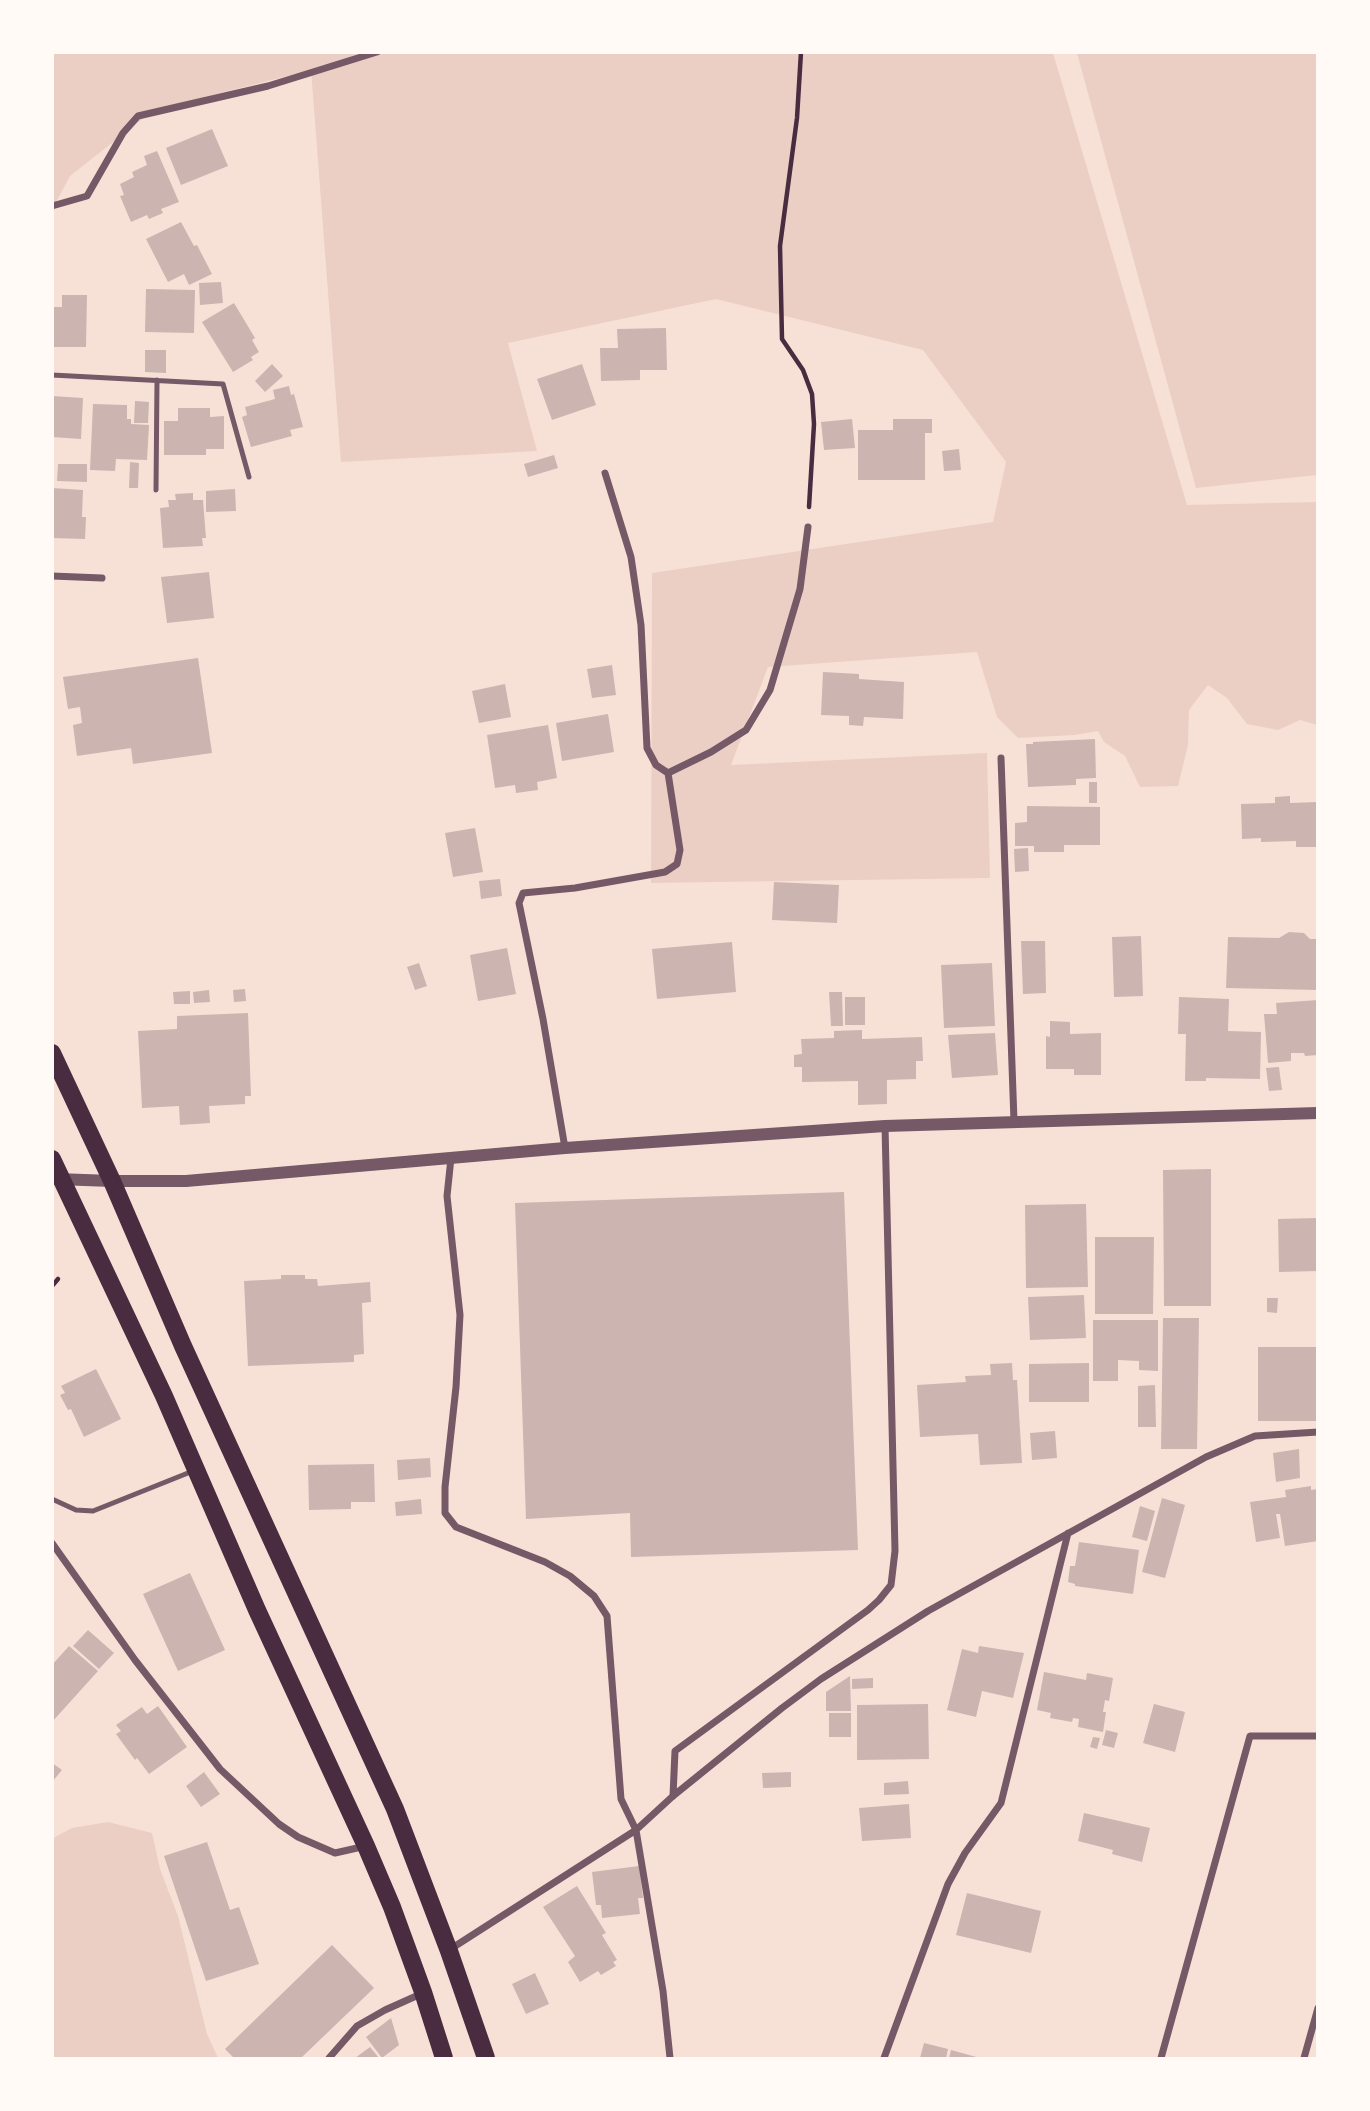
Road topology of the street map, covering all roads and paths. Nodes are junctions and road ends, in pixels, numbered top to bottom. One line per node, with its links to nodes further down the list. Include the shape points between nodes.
1 (377, 52): 3 (street, via 268,86 138,116 123,133 87,196)
2 (801, 52): 9 (path, via 780,246 782,339 803,370 812,394)
3 (52, 206)
4 (52, 375): 5 (lane)
5 (157, 380): 7 (lane, via 223,384); 8 (lane)
6 (605, 473): 13 (street, via 631,557 641,625 647,748 656,765)
7 (248, 477)
8 (156, 490)
9 (808, 527): 13 (street, via 800,589 771,690 746,730)
10 (52, 576): 11 (street)
11 (102, 579)
12 (1001, 758): 16 (street)
13 (668, 773): 18 (street, via 680,850 677,864 665,872 523,893 519,903)
14 (52, 1053): 22 (main road)
15 (1318, 1113): 16 (street)
16 (1014, 1121): 17 (street)
17 (885, 1126): 18 (street); 31 (street, via 895,1551 891,1585 868,1610 675,1751)
18 (565, 1148): 19 (street)
19 (451, 1158): 22 (street, via 186,1181); 32 (street, via 447,1196 460,1315 445,1513 456,1527 570,1576 594,1596 607,1616 621,1799)
20 (52, 1159): 21 (main road)
21 (57, 1179): 22 (street); 26 (main road)
22 (112, 1181): 34 (main road, via 395,1810)
23 (58, 1279): 24 (path)
24 (52, 1286)
25 (1318, 1432): 28 (street, via 1255,1436 1206,1457)
26 (196, 1470): 27 (lane, via 93,1511 76,1510); 33 (main road)
27 (52, 1499)
28 (1068, 1533): 31 (street, via 928,1611 821,1679); 41 (street, via 1001,1803 948,1884)
29 (52, 1543): 33 (street, via 220,1769 279,1824 308,1842 335,1853)
30 (1318, 1736): 42 (street, via 1250,1736)
31 (673, 1796): 32 (street)
32 (636, 1830): 34 (street); 40 (street)
33 (366, 1846): 35 (main road)
34 (449, 1951): 39 (main road)
35 (423, 1992): 37 (street, via 357,2026); 38 (main road)
36 (1318, 2008): 43 (street)
37 (329, 2059)
38 (443, 2059)
39 (486, 2059)
40 (670, 2059)
41 (884, 2059)
42 (1161, 2059)
43 (1304, 2059)

